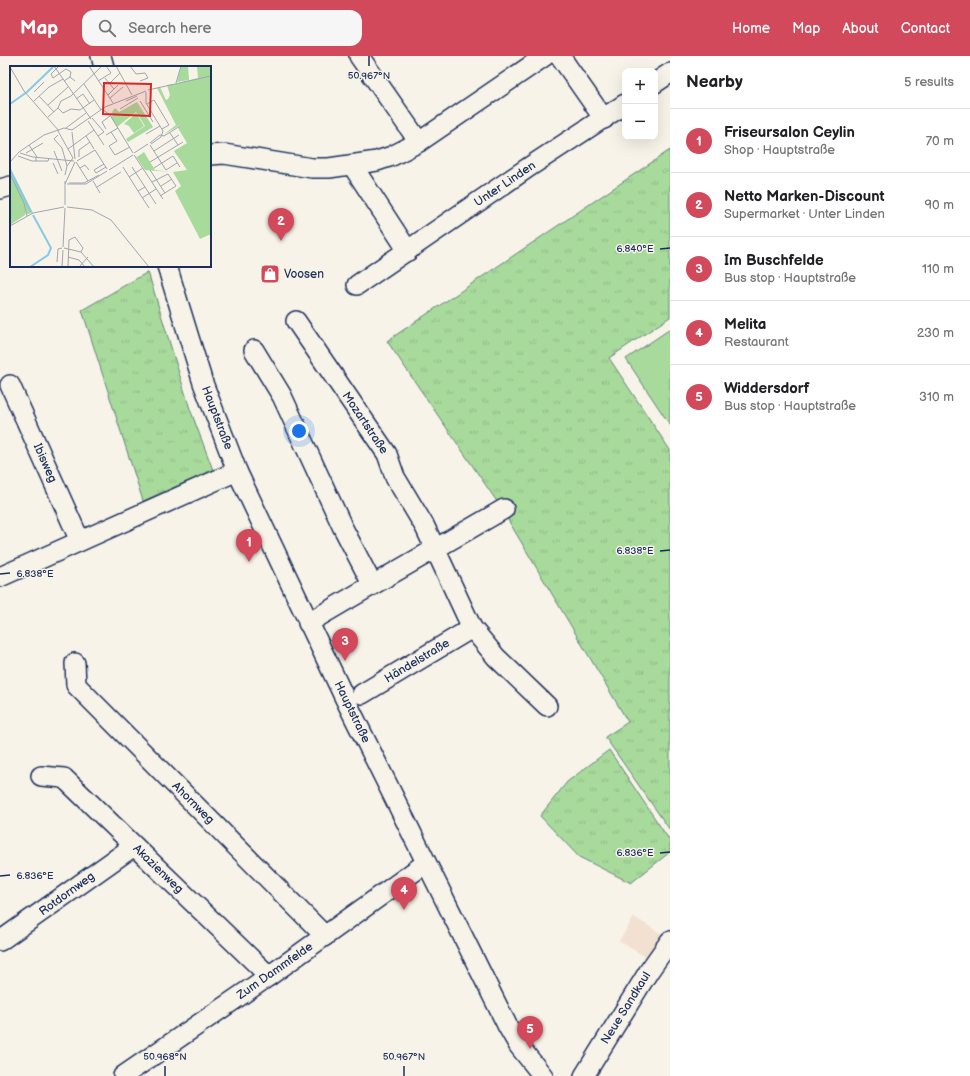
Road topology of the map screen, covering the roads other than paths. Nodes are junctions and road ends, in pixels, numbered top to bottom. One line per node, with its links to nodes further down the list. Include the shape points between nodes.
1 (359, 56): 8 (street)
2 (544, 56): 8 (street)
3 (560, 56): 7 (street)
4 (670, 73): 5 (street)
5 (658, 81)
6 (622, 106): 7 (street, Unter Linden)
7 (604, 119): 13 (street, Unter Linden, via 529,167)
8 (419, 142): 10 (street, via 392,156)
9 (215, 152): 10 (street, via 312,168)
10 (352, 165): 13 (street)
11 (10, 186): 12 (street)
12 (0, 189)
13 (408, 251): 15 (street, Unter Linden)
14 (166, 267): 19 (street, Hauptstraße, via 203,383)
15 (357, 285)
16 (296, 321): 22 (street, Mozartstraße, via 387,454 395,477 425,527)
17 (254, 350): 24 (street, via 282,396 342,526)
18 (10, 385): 21 (street, Ibisweg)
19 (238, 472): 21 (street); 25 (street, Hauptstraße)
20 (504, 509): 22 (street)
21 (80, 541): 23 (street)
22 (435, 550): 24 (street); 26 (street)
23 (0, 577)
24 (372, 584): 25 (street)
25 (308, 623): 32 (street, Hauptstraße)
26 (472, 628): 28 (street, Händelstraße); 29 (street, via 496,657)
27 (75, 663): 33 (street, Ahornweg, via 76,685)
28 (362, 694)
29 (547, 706)
30 (41, 776): 31 (street, Akazienweg, via 64,778)
31 (134, 846): 34 (street, Rotdornweg); 36 (street, Akazienweg)
32 (426, 863): 33 (street, Zum Dammfelde); 38 (street, Hauptstraße, via 512,1035)
33 (325, 936): 36 (street, Zum Dammfelde)
34 (0, 941)
35 (670, 941): 39 (street, Neue Sandkaul)
36 (268, 976): 37 (street, Zum Dammfelde)
37 (123, 1076)
38 (543, 1076)
39 (584, 1076)

